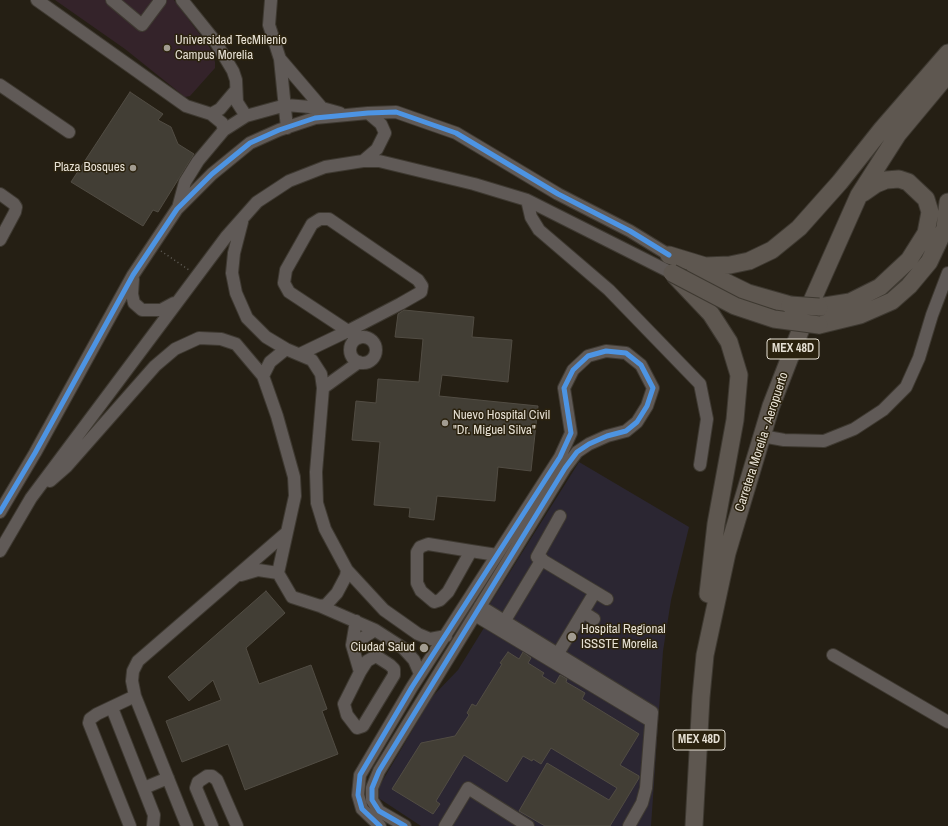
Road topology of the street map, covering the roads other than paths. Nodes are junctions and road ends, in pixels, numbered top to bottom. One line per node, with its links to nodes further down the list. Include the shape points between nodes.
1 (37, 0): 14 (street, via 186,106)
2 (112, 0): 3 (street, via 142,25)
3 (159, 0)
4 (182, 0): 10 (street, via 216,42 233,71)
5 (271, 0): 7 (street, via 269,25)
6 (948, 53): 28 (highway, via 799,228 772,250 749,261 705,266)
7 (280, 59): 11 (street); 12 (street)
8 (948, 74): 22 (highway, Carretera Morelia - Aeropuerto / MEX 48D, via 898,134)
9 (0, 85): 19 (street)
10 (236, 90): 14 (street, via 224,105); 16 (street, via 237,102)
11 (286, 105): 12 (street); 16 (street); 17 (street)
12 (322, 108): 15 (street)
13 (368, 112): 15 (street); 20 (street, via 381,124 385,133 377,149); 28 (street, via 396,112 456,133 558,194)
14 (211, 114): 18 (street, via 222,123)
15 (344, 115): 17 (street, via 315,118)
16 (246, 116): 18 (street)
17 (287, 128): 25 (street, via 250,143 212,174)
18 (224, 130): 25 (street, via 198,160 185,182)
19 (69, 132)
20 (363, 161): 23 (street, via 379,161); 26 (street, via 325,167 289,181 257,202)
21 (0, 194): 27 (street, via 16,208)
22 (859, 196): 28 (highway, bridge, via 876,184 899,179 908,182 926,199 930,212 926,233 909,260 880,287 850,302 819,307 790,305 748,293); 41 (highway, Carretera Morelia - Aeropuerto / MEX 48D, via 811,304 771,406)
23 (527, 200): 29 (street); 42 (street, via 531,217 539,230 609,290 700,384 707,420)
24 (948, 202): 29 (highway, bridge, via 945,228 929,262 910,286 892,301 860,315 819,325 774,319 735,306)
25 (177, 209): 31 (street)
26 (244, 216): 32 (street); 36 (street, via 234,253 232,273 236,293 247,318 266,337)
27 (0, 240)
28 (670, 254)
29 (672, 273): 65 (highway, via 711,314 729,342 739,375 735,420 715,531 707,605)
30 (948, 273): 41 (street, via 919,358 906,387 883,410 854,429 824,441 784,440)
31 (134, 276): 32 (street, via 134,303 142,310 161,310); 44 (street)
32 (177, 302): 43 (street)
33 (367, 321): 34 (street); 34 (street, via 421,292 422,286 418,280 329,219 320,219 312,224 286,270 284,283 289,292); 35 (street)
34 (348, 331): 35 (street); 37 (street)
35 (363, 337): 38 (street, via 352,343 351,347 352,356); 38 (street, via 375,343 376,352 372,359)
36 (286, 349): 37 (street); 39 (street, via 270,362)
37 (300, 354): 40 (street, via 312,360 321,374)
38 (359, 362): 40 (street)
39 (263, 376): 43 (street, via 236,344 220,339 199,338 175,349 155,366 66,467); 46 (street, via 294,477 294,496)
40 (323, 388): 51 (street, via 316,472 317,503 325,529)
41 (762, 436): 65 (highway, Carretera Morelia - Aeropuerto / MEX 48D, via 727,553)
42 (700, 465)
43 (31, 498): 47 (street)
44 (0, 512)
45 (560, 516): 50 (street, via 537,557)
46 (286, 533): 52 (street); 53 (street)
47 (0, 551)
48 (471, 551): 48 (street, via 428,544 420,547 416,552 417,582 421,591 434,602 440,600 448,592); 49 (street)
49 (497, 556): 57 (street, via 571,433 564,388 573,370 588,356 606,350 626,353 641,365 653,388 648,406 637,422 626,430 589,444 577,452); 63 (street)
50 (542, 559): 54 (street); 61 (street)
51 (347, 570): 56 (street, via 337,593 326,605); 63 (street, via 384,610 418,634 430,639)
52 (278, 573): 53 (street, via 258,570); 56 (street, via 292,597)
53 (238, 576): 70 (street, via 138,662 133,671 132,681)
54 (595, 592): 55 (street); 58 (street)
55 (607, 599)
56 (320, 606): 59 (street)
57 (478, 610): 61 (street); 81 (street, via 379,771 372,788 372,800 378,811)
58 (583, 612): 60 (street); 67 (street, via 576,636)
59 (356, 620): 62 (street); 64 (street)
60 (594, 620)
61 (502, 625): 67 (street)
62 (375, 630): 64 (street); 69 (street, via 403,648 414,660)
63 (446, 636): 69 (street)
64 (352, 645): 68 (street)
65 (706, 655): 85 (highway, Carretera Morelia - Aeropuerto / MEX 48D, via 701,697)
66 (833, 655): 72 (street)
67 (556, 658): 84 (street, via 602,686 651,722 646,788 642,803)
68 (360, 672): 68 (street, via 344,704 346,715 357,728 363,726 394,675 394,669 376,656 368,661)
69 (420, 674): 80 (street, via 360,775 358,795 362,810)
70 (135, 696): 71 (street); 73 (street)
71 (112, 708): 74 (street); 75 (street, via 90,719 89,723)
72 (948, 722)
73 (168, 778): 74 (street); 77 (street)
74 (144, 788): 76 (street, via 154,815)
75 (130, 826)
76 (153, 826)
77 (187, 826)
78 (212, 826): 79 (street, via 196,788 198,782 207,776 217,780)
79 (237, 826)
80 (380, 826)
81 (405, 826)
82 (445, 826): 83 (street, via 468,788)
83 (528, 826)
84 (629, 826)
85 (694, 826)

